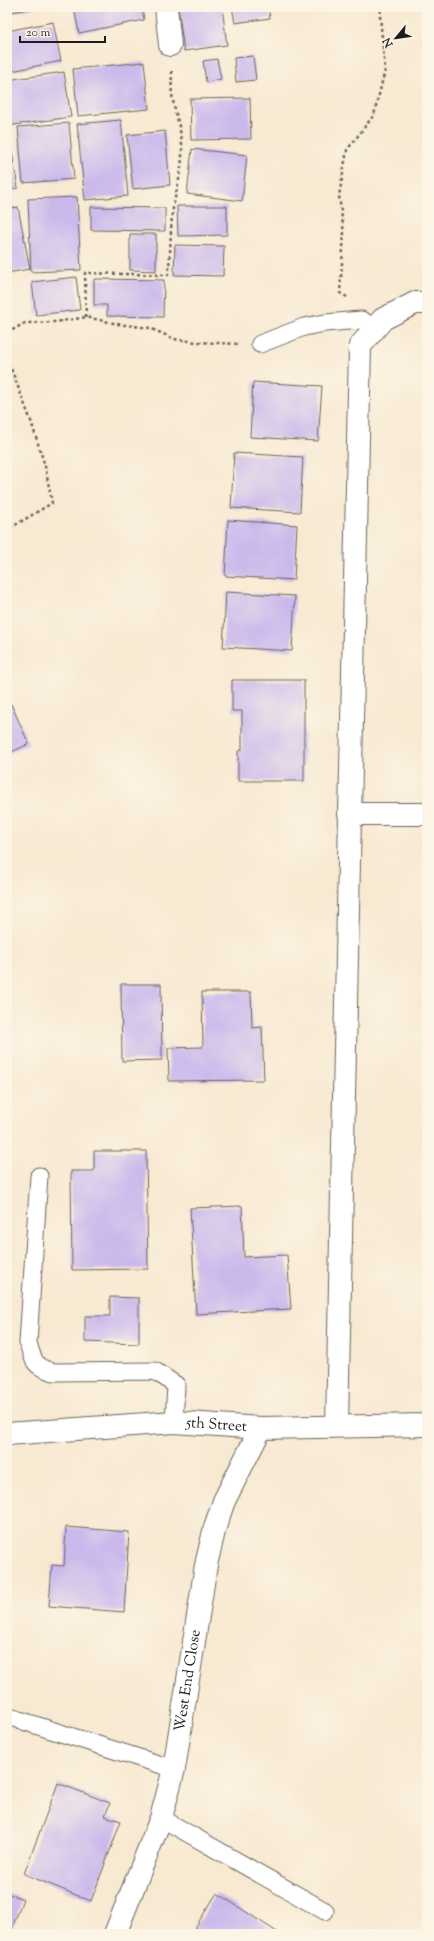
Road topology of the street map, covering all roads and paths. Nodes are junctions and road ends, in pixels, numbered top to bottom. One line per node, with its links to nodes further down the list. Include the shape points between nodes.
1 (166, 7): 3 (street)
2 (381, 7): 6 (path, via 385,70 374,115 348,150 339,196 344,233 340,293)
3 (170, 45): 5 (path, via 172,92 182,144 181,177 173,209 168,275 84,273)
4 (427, 303): 6 (street, via 416,303)
5 (86, 317): 7 (path, via 26,323); 8 (path, via 150,328 174,339)
6 (379, 324): 8 (lane, via 361,320 325,323 304,327); 11 (street, via 360,346)
7 (7, 333)
8 (260, 344)
9 (7, 358): 10 (path, via 45,466 52,503)
10 (7, 530)
11 (349, 814): 12 (street); 16 (street)
12 (427, 814)
13 (39, 1176): 14 (lane, via 28,1343 34,1359 41,1368 54,1372 155,1371 176,1385)
14 (174, 1422): 17 (street, 5th Street); 18 (street, 5th Street)
15 (427, 1425): 16 (street, 5th Street)
16 (337, 1426): 17 (street, 5th Street)
17 (261, 1428): 20 (street, West End Close, via 224,1501 215,1527 206,1565)
18 (7, 1434)
19 (7, 1716): 20 (lane)
20 (174, 1769): 21 (street, West End Close)
21 (161, 1818): 22 (lane); 23 (street, West End Close)
22 (325, 1911)
23 (115, 1934)

